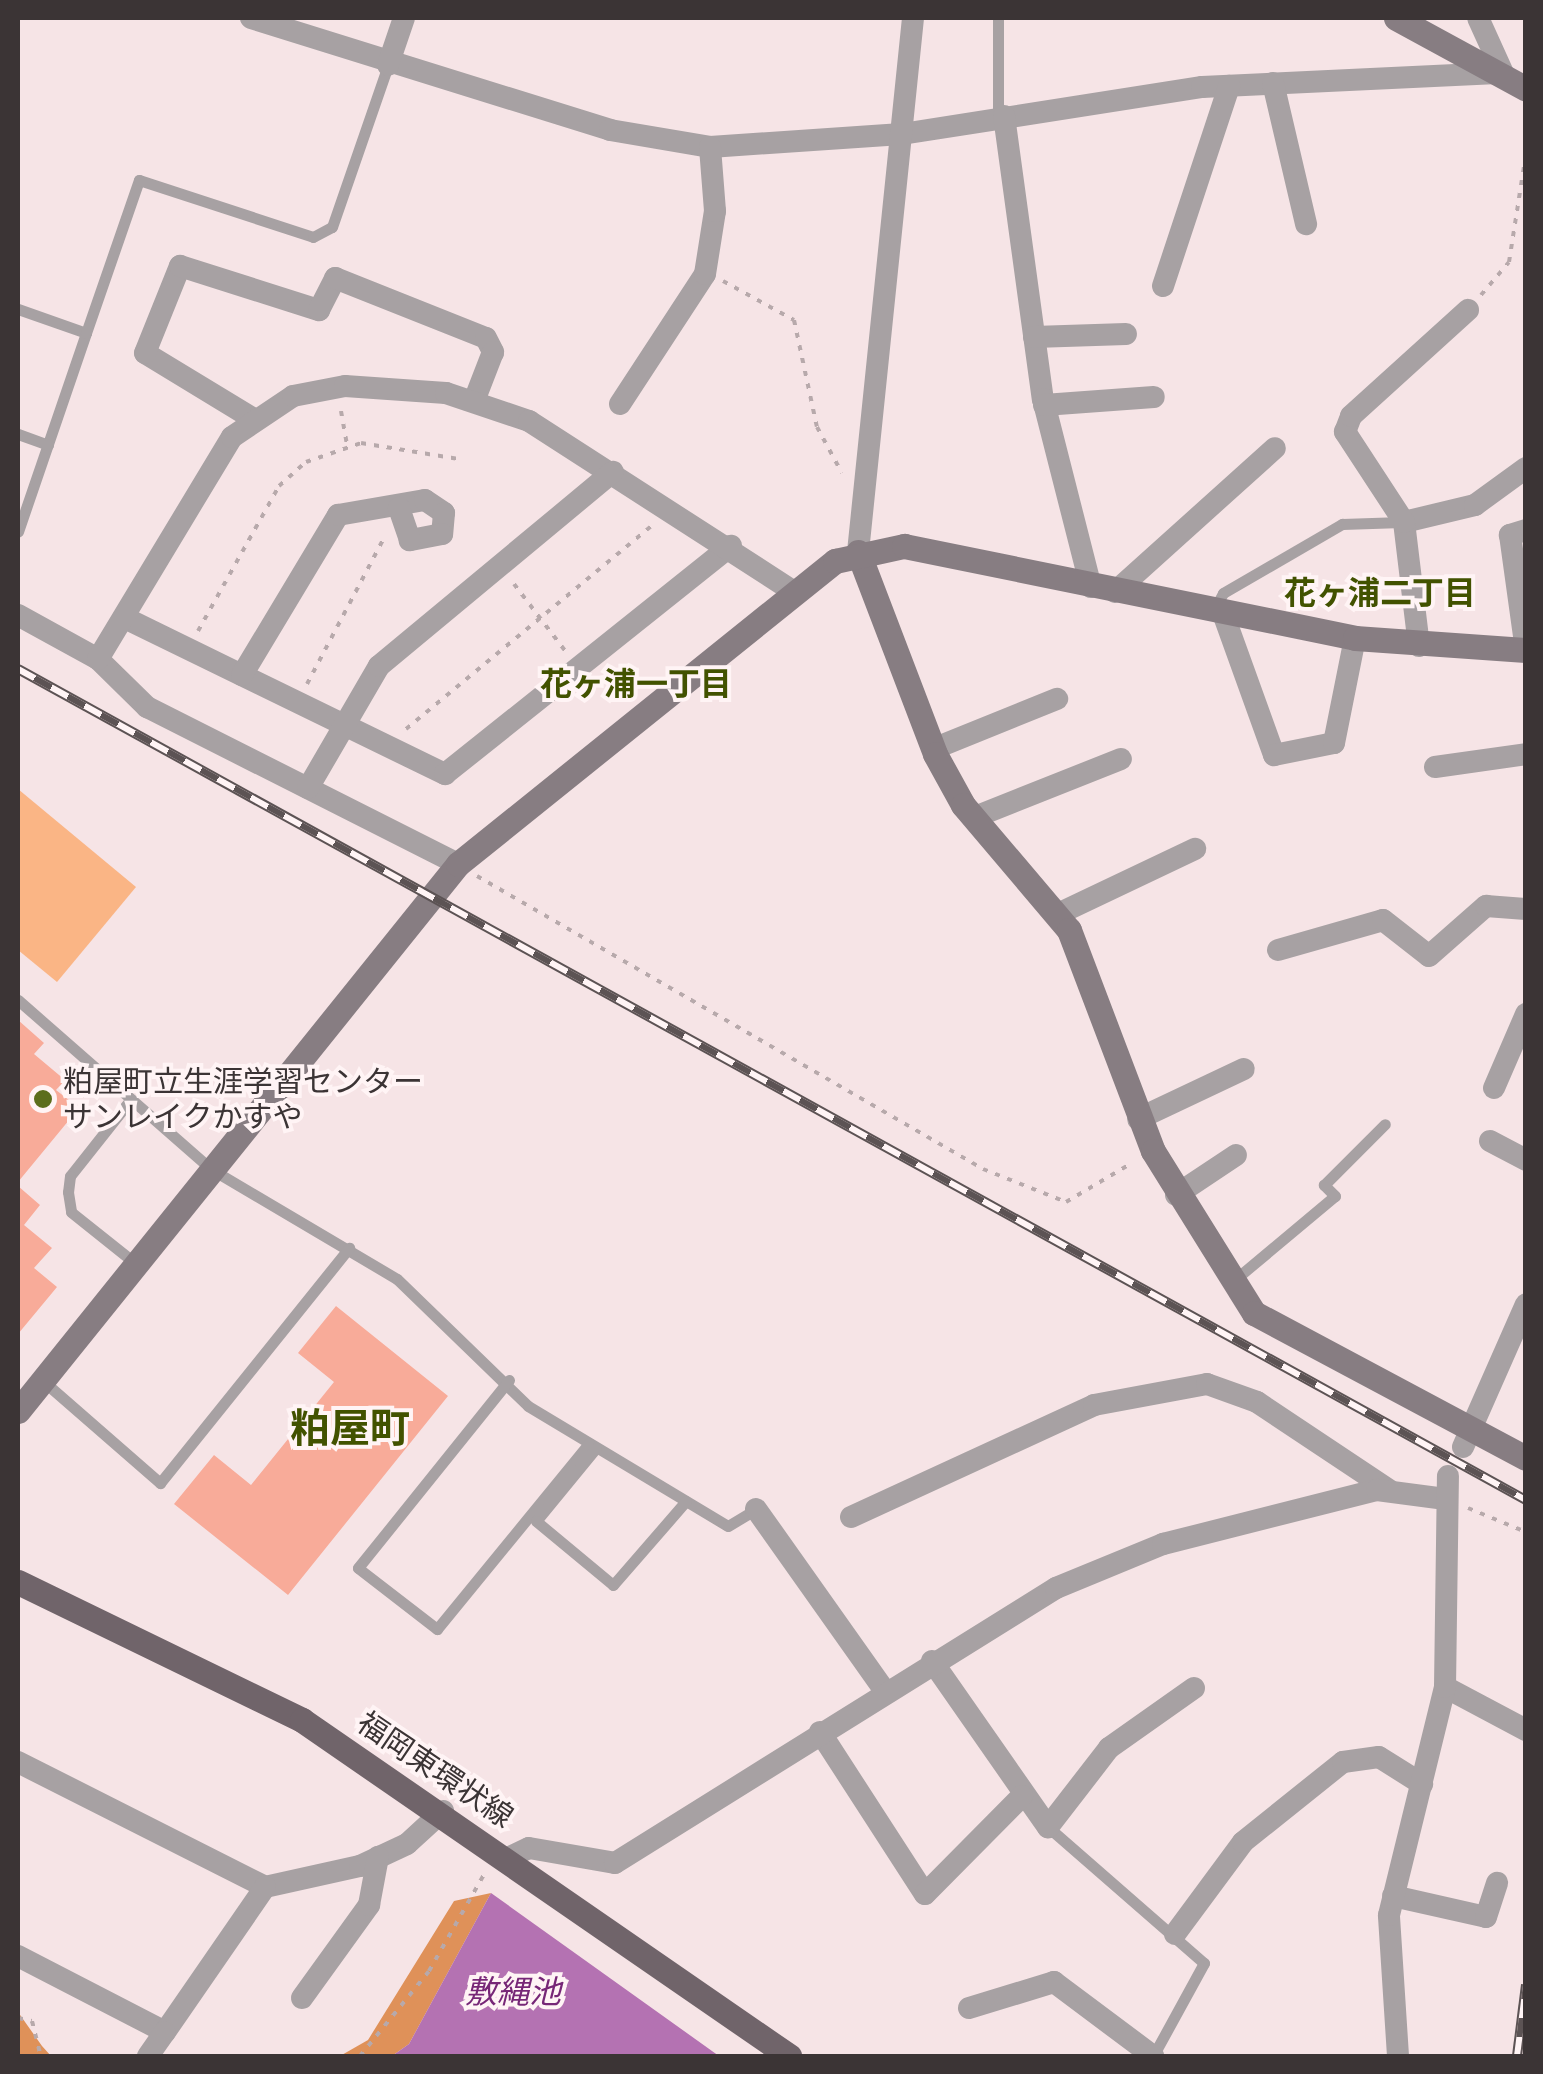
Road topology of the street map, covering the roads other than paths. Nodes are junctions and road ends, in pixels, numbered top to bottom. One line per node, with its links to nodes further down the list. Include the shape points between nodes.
1 (251, 18): 7 (street)
2 (404, 18): 7 (street)
3 (913, 18): 13 (street)
4 (998, 18): 12 (lane)
5 (1396, 18): 8 (street)
6 (1478, 18): 8 (street)
7 (388, 65): 14 (street, via 610,130); 19 (lane, via 332,226 313,237 139,180)
8 (1503, 74): 9 (street); 11 (street)
9 (1273, 83): 10 (street); 15 (street)
10 (1230, 86): 12 (street); 16 (street)
11 (1526, 89)
12 (1001, 117): 13 (street); 21 (street)
13 (902, 134): 14 (street); 37 (street, via 872,476)
14 (710, 148): 24 (street, via 715,212 705,274)
15 (1306, 224)
16 (1163, 286)
17 (18, 309): 19 (lane)
18 (1468, 310): 33 (street, via 1351,416 1345,432)
19 (86, 333): 28 (lane)
20 (1126, 334): 21 (street)
21 (1034, 337): 25 (street)
22 (1154, 397): 25 (street)
23 (474, 402): 26 (street, via 337,386); 26 (street, via 493,352 486,338 335,278 319,310 180,266 145,353); 31 (street, via 529,421)
24 (620, 404)
25 (1044, 405): 38 (street)
26 (252, 418): 42 (street, via 212,460)
27 (18, 434): 28 (lane)
28 (48, 444): 35 (lane)
29 (1274, 448): 38 (street)
30 (1526, 468): 33 (street, via 1475,505)
31 (612, 472): 36 (street); 49 (street, via 379,666)
32 (399, 508): 47 (street, via 360,506 330,522)
33 (1404, 522): 41 (lane, via 1342,524 1223,592); 44 (street)
34 (1526, 530): 45 (street, via 1510,535)
35 (18, 532)
36 (731, 546): 39 (street); 49 (street, via 445,774)
37 (858, 552): 38 (street, via 904,546); 39 (street); 50 (street)
38 (1103, 590): 41 (street)
39 (794, 592): 57 (street)
40 (18, 615): 46 (street)
41 (1218, 615): 43 (street); 43 (street, via 1274,754 1334,743)
42 (127, 618): 46 (street); 47 (street)
43 (1355, 638): 44 (street)
44 (1420, 646): 45 (street)
45 (1525, 650)
46 (98, 659): 54 (street, via 147,706)
47 (242, 675): 49 (street)
48 (1057, 699): 50 (street)
49 (342, 724): 54 (street)
50 (933, 749): 55 (street)
51 (1526, 754): 53 (street)
52 (1121, 759): 55 (street)
53 (1435, 767)
54 (308, 788): 57 (street)
55 (976, 818): 59 (street)
56 (1194, 848): 59 (street)
57 (458, 864): 71 (street)
58 (1526, 909): 60 (street, via 1486,906 1430,956 1383,920)
59 (1058, 914): 66 (street)
60 (1278, 950)
61 (18, 1000): 65 (lane)
62 (1526, 1014): 64 (street)
63 (1244, 1069): 66 (street)
64 (1494, 1088)
65 (131, 1099): 71 (lane); 74 (lane, via 70,1176 68,1192 79,1221)
66 (1138, 1119): 72 (street)
67 (1385, 1124): 75 (lane, via 1324,1185 1335,1196)
68 (1490, 1141): 70 (street)
69 (1236, 1155): 72 (street)
70 (1526, 1160)
71 (211, 1168): 73 (lane); 74 (street)
72 (1176, 1194): 75 (street)
73 (349, 1248): 77 (lane, via 160,1483); 78 (lane)
74 (135, 1263): 77 (street)
75 (1232, 1282): 80 (street, via 1266,1320)
76 (1526, 1304): 80 (street)
77 (42, 1380): 79 (street)
78 (510, 1380): 81 (lane, via 528,1406); 81 (lane, via 358,1568 437,1629)
79 (18, 1411)
80 (1468, 1439): 82 (street)
81 (593, 1445): 84 (lane); 84 (lane, via 536,1521 613,1585)
82 (1526, 1458)
83 (1388, 1490): 86 (street, via 1257,1402 1207,1384 1094,1404); 88 (street, via 1163,1544 1056,1588); 89 (street, via 1446,1488)
84 (686, 1501): 85 (lane, via 728,1526)
85 (756, 1509): 91 (street)
86 (851, 1516)
87 (18, 1582): 97 (main road, 福岡東環状線, via 302,1720)
88 (932, 1661): 91 (street); 96 (street)
89 (1444, 1686): 92 (street); 95 (street)
90 (1194, 1688): 98 (street, via 1109,1748)
91 (885, 1691): 93 (street)
92 (1526, 1730)
93 (820, 1732): 96 (street, via 925,1894); 99 (street, via 616,1863 528,1848)
94 (18, 1762): 102 (street)
95 (1422, 1784): 103 (street); 104 (street, via 1379,1757 1343,1762 1243,1842)
96 (1022, 1796): 98 (street)
97 (443, 1811): 99 (main road, 福岡東環状線); 100 (street)
98 (1048, 1827): 104 (lane)
99 (502, 1856): 110 (main road, 福岡東環状線)
100 (378, 1857): 102 (street); 106 (street, via 370,1905)
101 (1497, 1883): 103 (street, via 1486,1917)
102 (266, 1886): 108 (street)
103 (1394, 1896): 112 (street, via 1386,1971)
104 (1176, 1934): 111 (lane, via 1204,1964)
105 (18, 1956): 108 (street)
106 (302, 1998)
107 (969, 2008): 111 (street, via 1054,1982)
108 (164, 2032): 109 (street)
109 (148, 2056)
110 (789, 2056)
111 (1153, 2056)
112 (1398, 2056)

